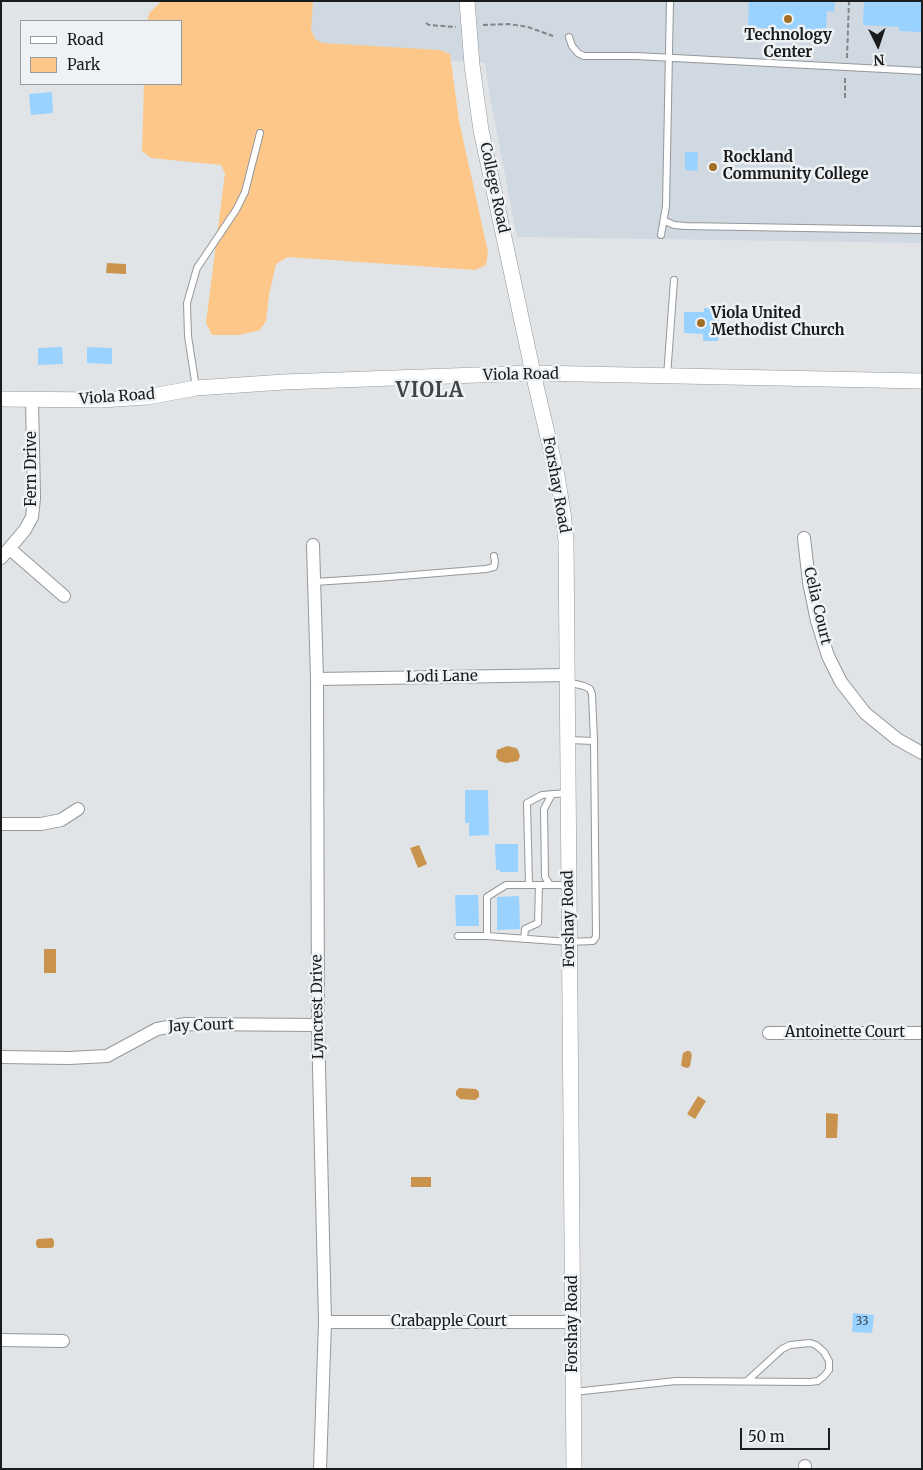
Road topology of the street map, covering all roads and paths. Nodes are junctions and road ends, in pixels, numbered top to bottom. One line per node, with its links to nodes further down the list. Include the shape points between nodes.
1 (467, 1): 5 (street, College Road)
2 (670, 1): 8 (lane)
3 (850, 1): 9 (path)
4 (426, 23): 5 (path)
5 (468, 27): 6 (path, via 509,24); 17 (street, College Road, via 482,130)
6 (553, 36)
7 (569, 37): 8 (lane, via 572,46 584,56)
8 (670, 58): 9 (lane); 13 (lane)
9 (846, 67): 10 (lane); 11 (path)
10 (922, 72)
11 (845, 98)
12 (260, 133): 20 (lane, via 245,192 197,268 187,303)
13 (664, 221): 14 (lane, via 686,226); 15 (lane)
14 (922, 230)
15 (661, 235)
16 (674, 280): 18 (lane)
17 (533, 373): 18 (street, Viola Road); 20 (street, Viola Road); 30 (street, Forshay Road, via 563,512)
18 (667, 376): 19 (street, Viola Road)
19 (922, 381)
20 (196, 388): 22 (street, Viola Road, via 100,400)
21 (1, 399): 22 (street, Viola Road)
22 (32, 400): 25 (street, Fern Drive, via 32,517)
23 (804, 538): 34 (street, Celia Court, via 817,621 828,656 841,682 865,713 897,739)
24 (313, 544): 28 (street, Lyncrest Drive)
25 (10, 548): 27 (street, Fern Drive); 29 (street)
26 (494, 556): 28 (lane, via 494,567 486,569)
27 (1, 558)
28 (314, 582): 31 (street, Lyncrest Drive)
29 (64, 596)
30 (567, 678): 31 (street, Lodi Lane); 32 (street, Forshay Road); 33 (lane, via 590,689)
31 (317, 679): 47 (street, Lyncrest Drive)
32 (568, 740): 33 (lane); 35 (street, Forshay Road)
33 (594, 741): 46 (lane, via 596,937 593,941)
34 (922, 753)
35 (568, 793): 36 (lane); 42 (street, Forshay Road)
36 (552, 794): 39 (lane, via 527,803); 41 (lane, via 544,809 545,876)
37 (78, 809): 38 (street, via 61,820 41,824)
38 (1, 824)
39 (529, 885): 40 (lane); 44 (lane, via 506,885 487,896)
40 (539, 885): 41 (lane); 45 (lane, via 538,923 525,929)
41 (550, 885): 42 (lane)
42 (569, 885): 46 (street, Forshay Road)
43 (458, 936): 44 (lane)
44 (487, 936): 45 (lane)
45 (524, 939): 46 (lane)
46 (570, 942): 52 (street, Forshay Road)
47 (318, 1025): 50 (street, Jay Court, via 185,1024 157,1029 107,1056); 51 (street, Lyncrest Drive)
48 (769, 1032): 49 (street, Antoinette Court)
49 (922, 1033)
50 (1, 1057)
51 (324, 1322): 52 (street, Crabapple Court); 57 (street, Lyncrest Drive)
52 (573, 1322): 56 (street, Forshay Road)
53 (1, 1340): 54 (street)
54 (63, 1341)
55 (748, 1381): 55 (lane, via 800,1383 818,1380 829,1370 829,1361 816,1345 790,1345); 56 (lane, via 676,1381)
56 (574, 1392): 58 (street, Forshay Road)
57 (320, 1469)
58 (574, 1469)

